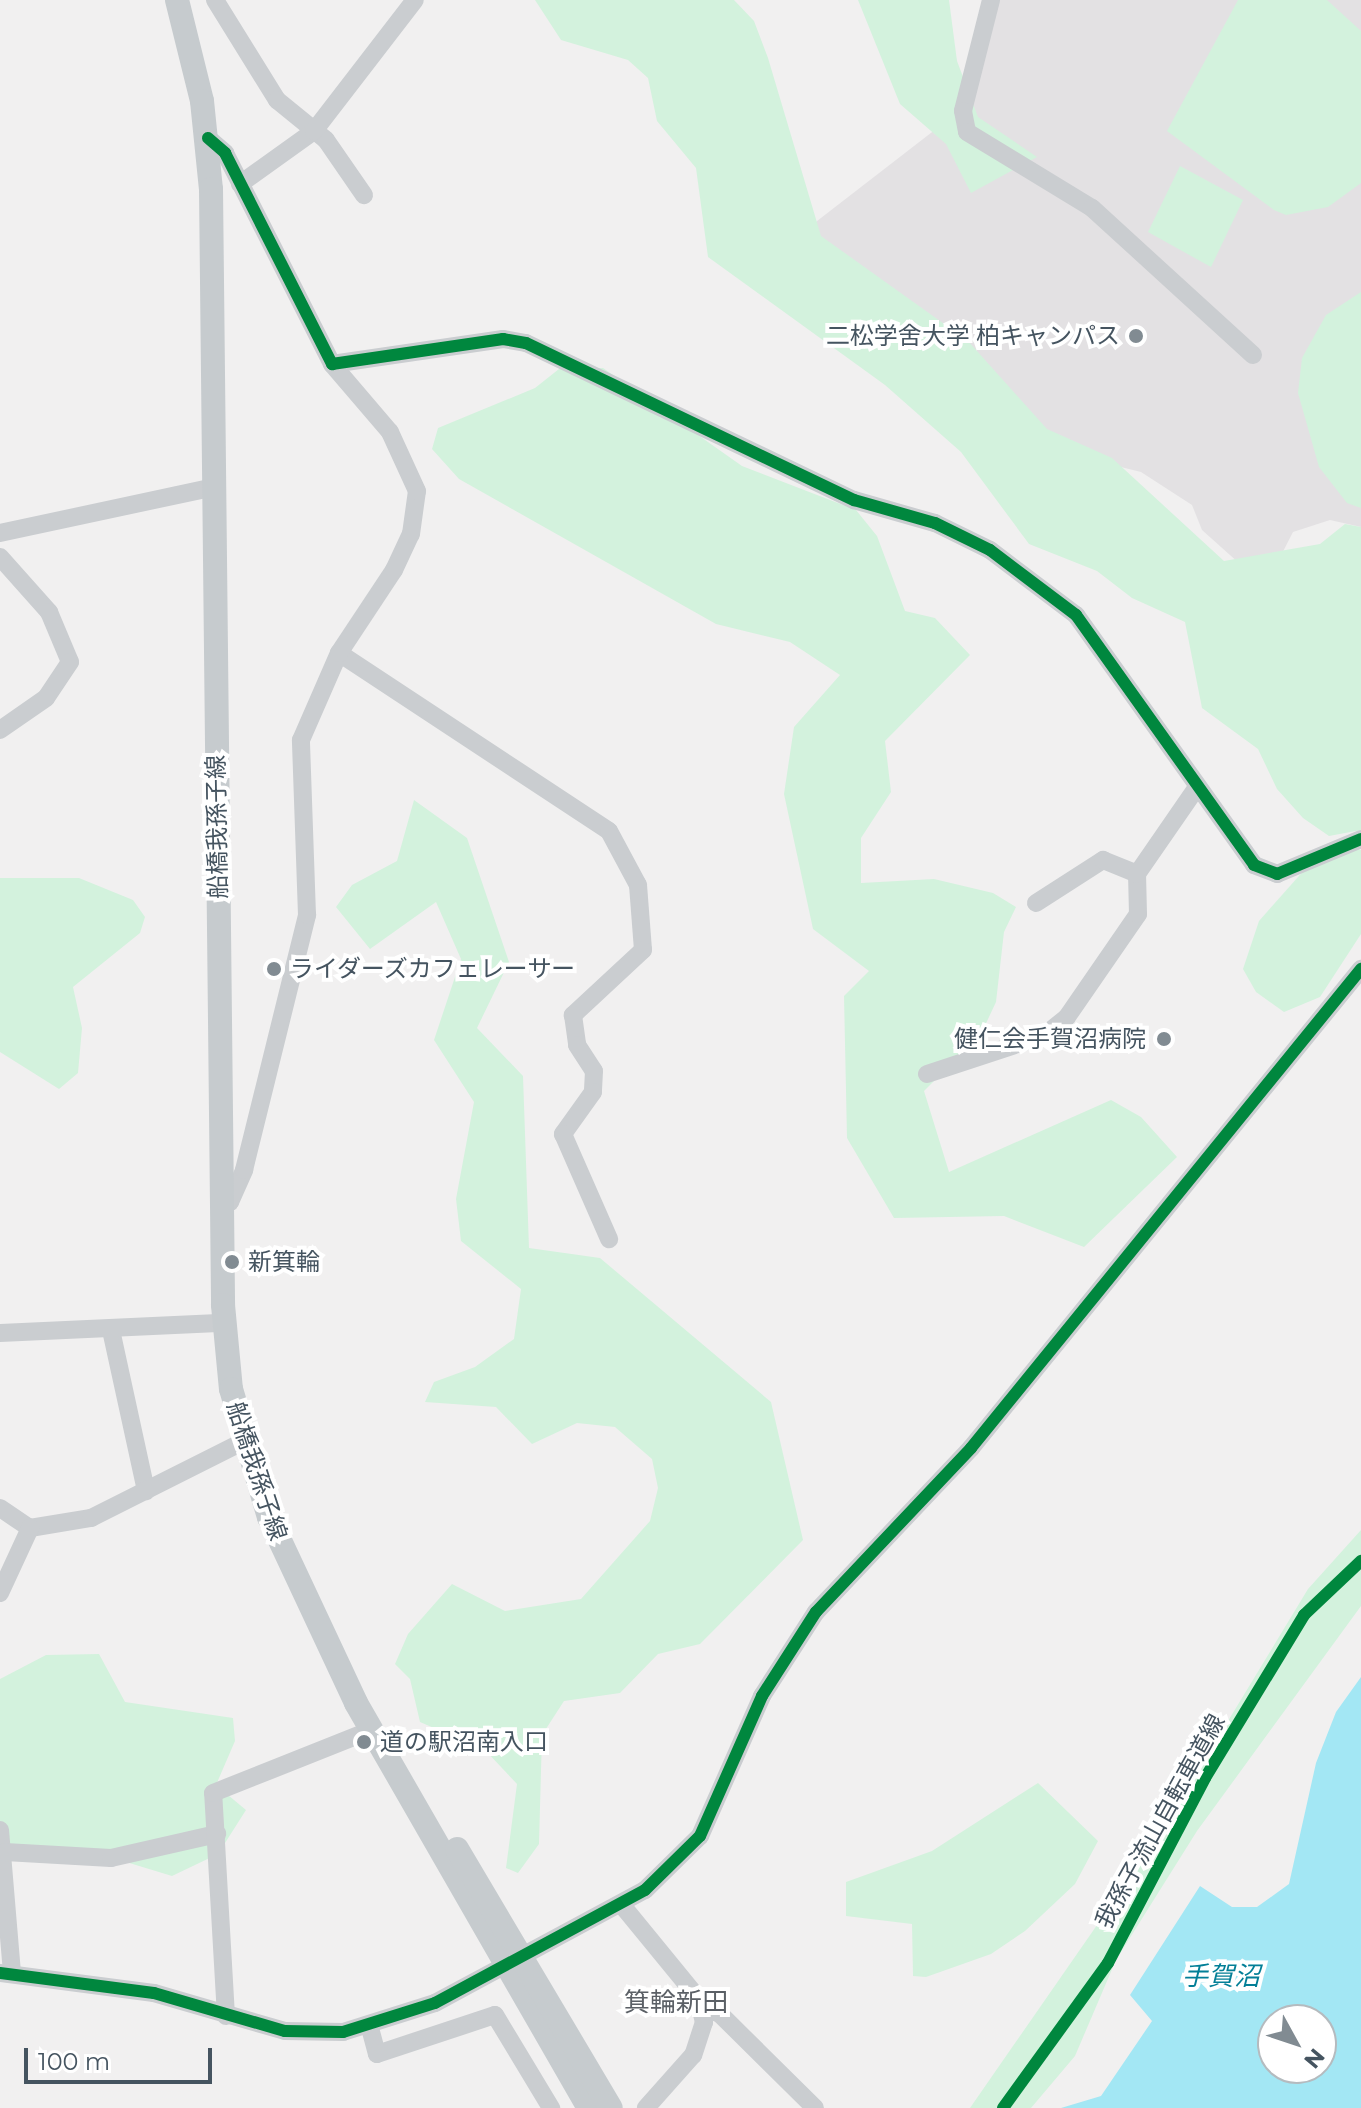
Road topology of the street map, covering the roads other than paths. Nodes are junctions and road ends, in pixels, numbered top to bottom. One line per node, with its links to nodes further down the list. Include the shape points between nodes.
1 (177, 0): 6 (main road, 船橋我孫子線)
2 (215, 0): 5 (street, via 277,100)
3 (415, 0): 5 (street)
4 (991, 0): 9 (street, via 963,111 967,132 1092,208)
5 (314, 131): 7 (street); 8 (street)
6 (208, 138): 7 (street); 11 (main road, 船橋我孫子線)
7 (240, 184): 10 (street)
8 (364, 195)
9 (1253, 355)
10 (332, 364): 14 (street, via 390,432 417,491 411,534 394,570); 16 (street, via 503,339 526,343 854,500 935,523 990,550 1076,615)
11 (214, 487): 12 (street); 22 (main road, 船橋我孫子線)
12 (0, 533)
13 (0, 557): 15 (street, via 49,612 70,662 46,698)
14 (339, 653): 22 (street, via 301,740 307,915 244,1170 230,1202); 23 (street, via 609,831 638,885 643,950 573,1015 577,1045 594,1071 593,1092 563,1134)
15 (0, 730)
16 (1195, 790): 17 (street, via 1262,870 1277,874); 18 (street)
17 (1361, 839)
18 (1137, 874): 19 (street, via 1103,860); 21 (street, via 1138,914 1067,1017 1045,1035)
19 (1036, 903)
20 (1361, 969): 37 (street, via 971,1448 816,1612 762,1696 700,1836 674,1867)
21 (927, 1074)
22 (221, 1202): 24 (main road, 船橋我孫子線)
23 (609, 1239)
24 (224, 1323): 25 (street); 27 (main road, 船橋我孫子線)
25 (111, 1330): 26 (street); 28 (street)
26 (0, 1333)
27 (244, 1441): 28 (street); 32 (main road, 船橋我孫子線, via 281,1547)
28 (146, 1491): 30 (street, via 91,1518)
29 (0, 1508): 30 (street)
30 (30, 1528): 31 (street)
31 (0, 1593)
32 (328, 1639): 33 (main road, 船橋我孫子線); 38 (main road, 船橋我孫子線)
33 (371, 1730): 35 (street, via 213,1793); 38 (main road, 船橋我孫子線)
34 (0, 1830): 36 (street)
35 (217, 1834): 36 (street, via 111,1858); 41 (street)
36 (5, 1852): 39 (street)
37 (621, 1904): 38 (street); 40 (street)
38 (514, 1962): 42 (street); 44 (main road, 船橋我孫子線); 45 (main road, 船橋我孫子線)
39 (6, 1973): 41 (street, via 154,1993)
40 (701, 2009): 46 (street, via 702,2034 693,2055); 47 (street, via 719,2013)
41 (226, 2016): 42 (street, via 317,2034)
42 (370, 2028): 43 (street, via 377,2054 495,2015)
43 (551, 2108)
44 (589, 2108)
45 (611, 2108)
46 (646, 2108)
47 (815, 2108)

